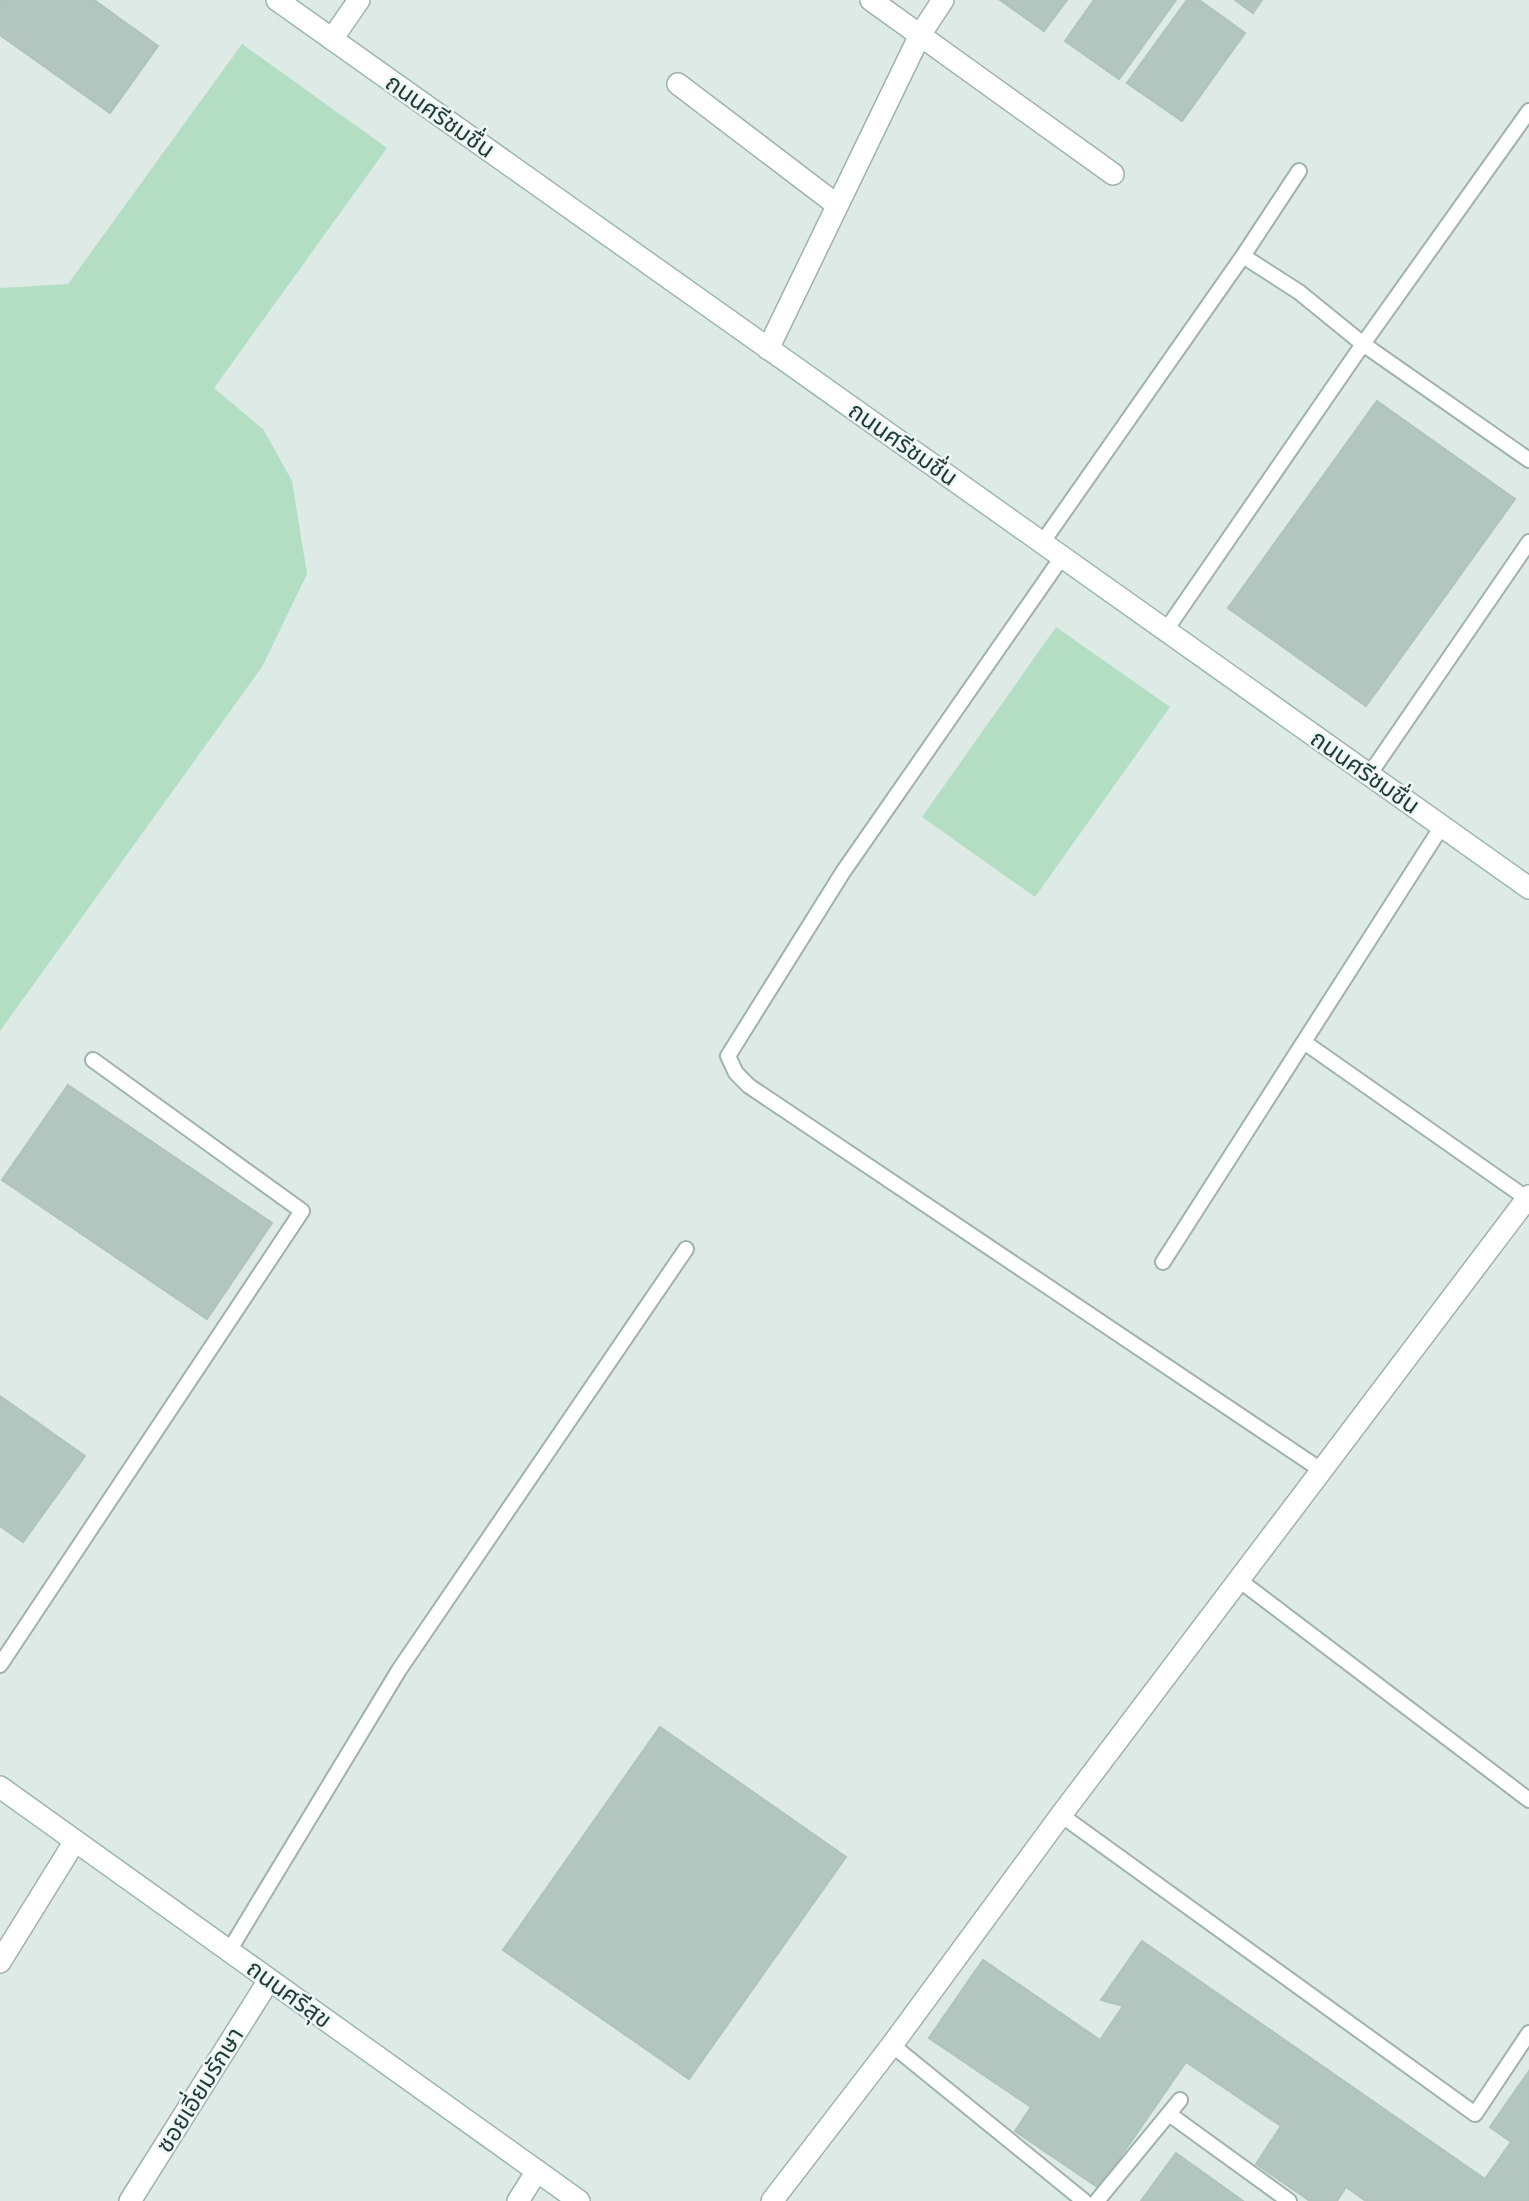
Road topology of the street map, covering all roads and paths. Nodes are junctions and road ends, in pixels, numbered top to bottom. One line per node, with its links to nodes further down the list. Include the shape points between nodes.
1 (277, 0): 6 (street, ถนนศรีชมชื่น)
2 (359, 0): 6 (street)
3 (871, 0): 5 (street)
4 (943, 0): 5 (street)
5 (920, 35): 10 (street); 11 (street)
6 (332, 39): 14 (street, ถนนศรีชมชื่น)
7 (678, 84): 11 (street)
8 (1529, 111): 13 (lane)
9 (1299, 171): 12 (lane)
10 (1113, 174)
11 (838, 205): 14 (street)
12 (1243, 256): 13 (lane, via 1299,292); 17 (lane)
13 (1363, 344): 15 (lane); 19 (lane)
14 (768, 349): 17 (street, ถนนศรีชมชื่น)
15 (1529, 460)
16 (1529, 542): 20 (lane)
17 (1042, 543): 18 (street, ถนนศรีชมชื่น)
18 (1062, 557): 19 (street, ถนนศรีชมชื่น); 28 (lane, via 843,872 728,1056 749,1086)
19 (1166, 630): 20 (street, ถนนศรีชมชื่น)
20 (1370, 775): 21 (street, ถนนศรีชมชื่น)
21 (1442, 826): 22 (street, ถนนศรีชมชื่น); 23 (lane)
22 (1529, 888)
23 (1304, 1042): 25 (lane); 27 (lane)
24 (93, 1060): 30 (lane, via 302,1211)
25 (1528, 1199): 28 (street)
26 (686, 1250): 35 (lane, via 400,1670)
27 (1163, 1262)
28 (1321, 1470): 29 (street)
29 (1239, 1580): 32 (lane); 33 (street)
30 (0, 1664)
31 (0, 1787): 34 (street, ถนนศรีสุข)
32 (1529, 1800)
33 (1061, 1815): 38 (lane, via 1475,2114); 39 (street)
34 (75, 1841): 35 (street, ถนนศรีสุข); 36 (street)
35 (229, 1951): 37 (street, ถนนศรีสุข)
36 (0, 1962)
37 (269, 1980): 42 (street, ถนนศรีสุข); 43 (street, ซอยเอี่ยมรักษา)
38 (1529, 2033)
39 (892, 2045): 46 (street); 47 (lane)
40 (1180, 2100): 41 (lane)
41 (1169, 2114): 48 (lane); 49 (lane)
42 (537, 2171): 44 (street); 45 (street, ถนนศรีสุข)
43 (130, 2201)
44 (517, 2201)
45 (579, 2201)
46 (772, 2201)
47 (1084, 2201)
48 (1097, 2201)
49 (1289, 2201)

